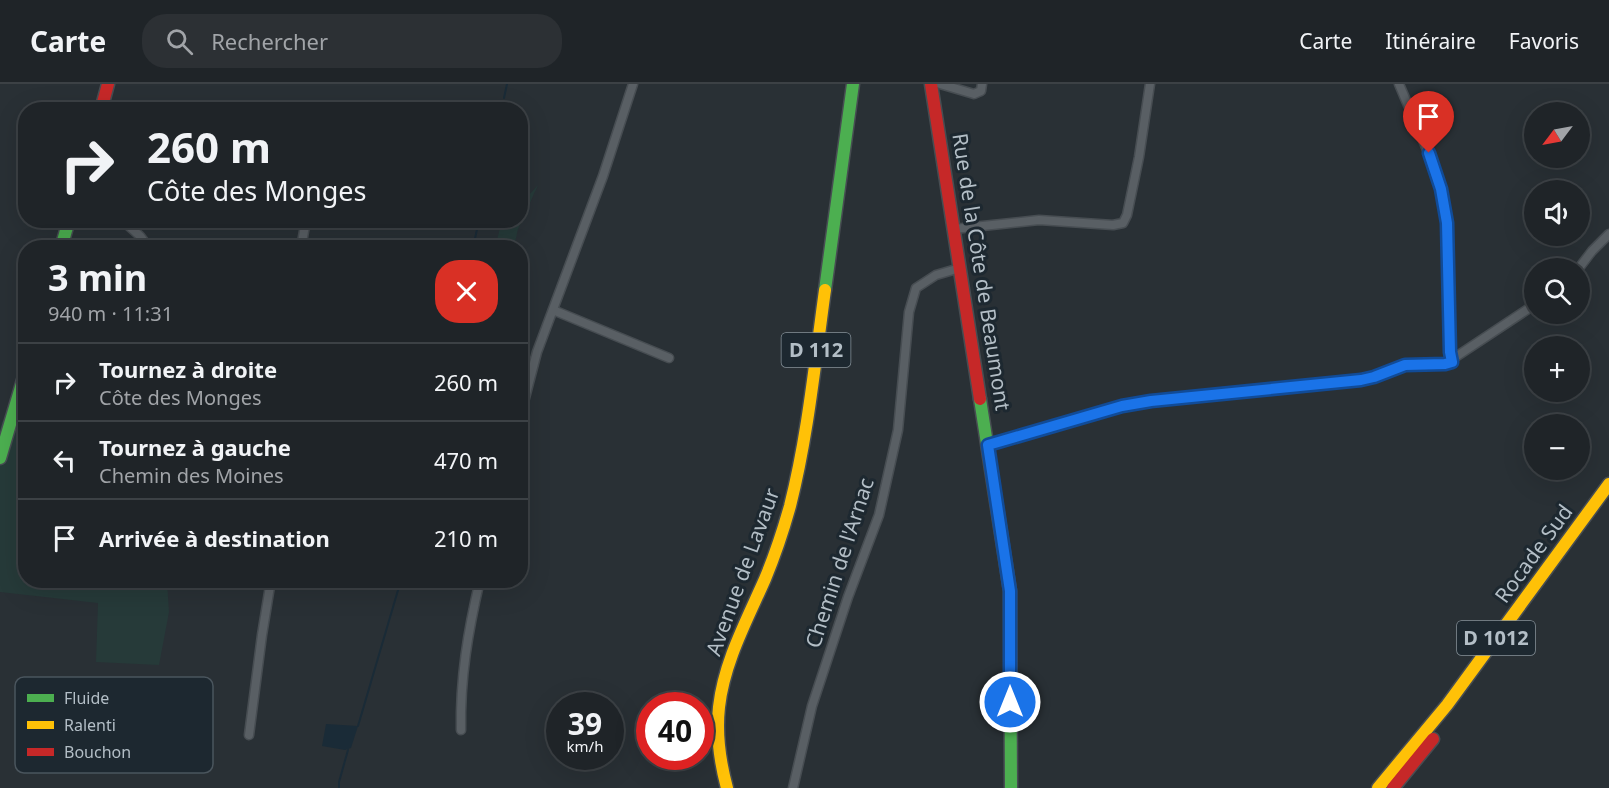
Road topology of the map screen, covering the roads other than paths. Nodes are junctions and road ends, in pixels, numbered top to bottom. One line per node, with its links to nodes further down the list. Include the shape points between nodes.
1 (108, 84): 9 (main road)
2 (633, 84): 16 (street)
3 (853, 84): 30 (main road, Avenue de Lavaur / D 112, via 796,479 775,555 722,691 718,727)
4 (931, 84): 11 (main road, Rue de la Côte de Beaumont)
5 (940, 84): 6 (street, via 974,94 981,91)
6 (982, 84)
7 (1150, 84): 11 (street, via 1139,157 1123,223 1040,220)
8 (1400, 84): 19 (street, via 1429,153 1445,207)
9 (103, 102)
10 (131, 228): 13 (street)
11 (954, 229): 15 (main road, Rue de la Côte de Beaumont)
12 (1609, 234): 14 (street)
13 (143, 240)
14 (1587, 258)
15 (960, 268): 22 (main road, Rue de la Côte de Beaumont); 31 (street, Chemin de l'Arnac, via 936,275 916,288 909,312 898,430 879,515 812,706)
16 (553, 310): 18 (street); 20 (street)
17 (1524, 312): 19 (street)
18 (669, 357)
19 (1452, 362): 22 (street, via 1405,365 1361,380 1122,406)
20 (528, 386)
21 (18, 397): 23 (main road)
22 (988, 445): 32 (main road, Rue de la Côte de Beaumont, via 1010,591)
23 (0, 458)
24 (1609, 484): 33 (main road, Rocade Sud / D 1012, via 1447,705)
25 (1609, 499): 34 (main road, Rocade Sud / D 1012)
26 (270, 588): 29 (street)
27 (478, 588): 28 (street, via 464,652)
28 (461, 730)
29 (249, 735)
30 (726, 788)
31 (793, 788)
32 (1011, 788)
33 (1378, 788)
34 (1393, 788)

